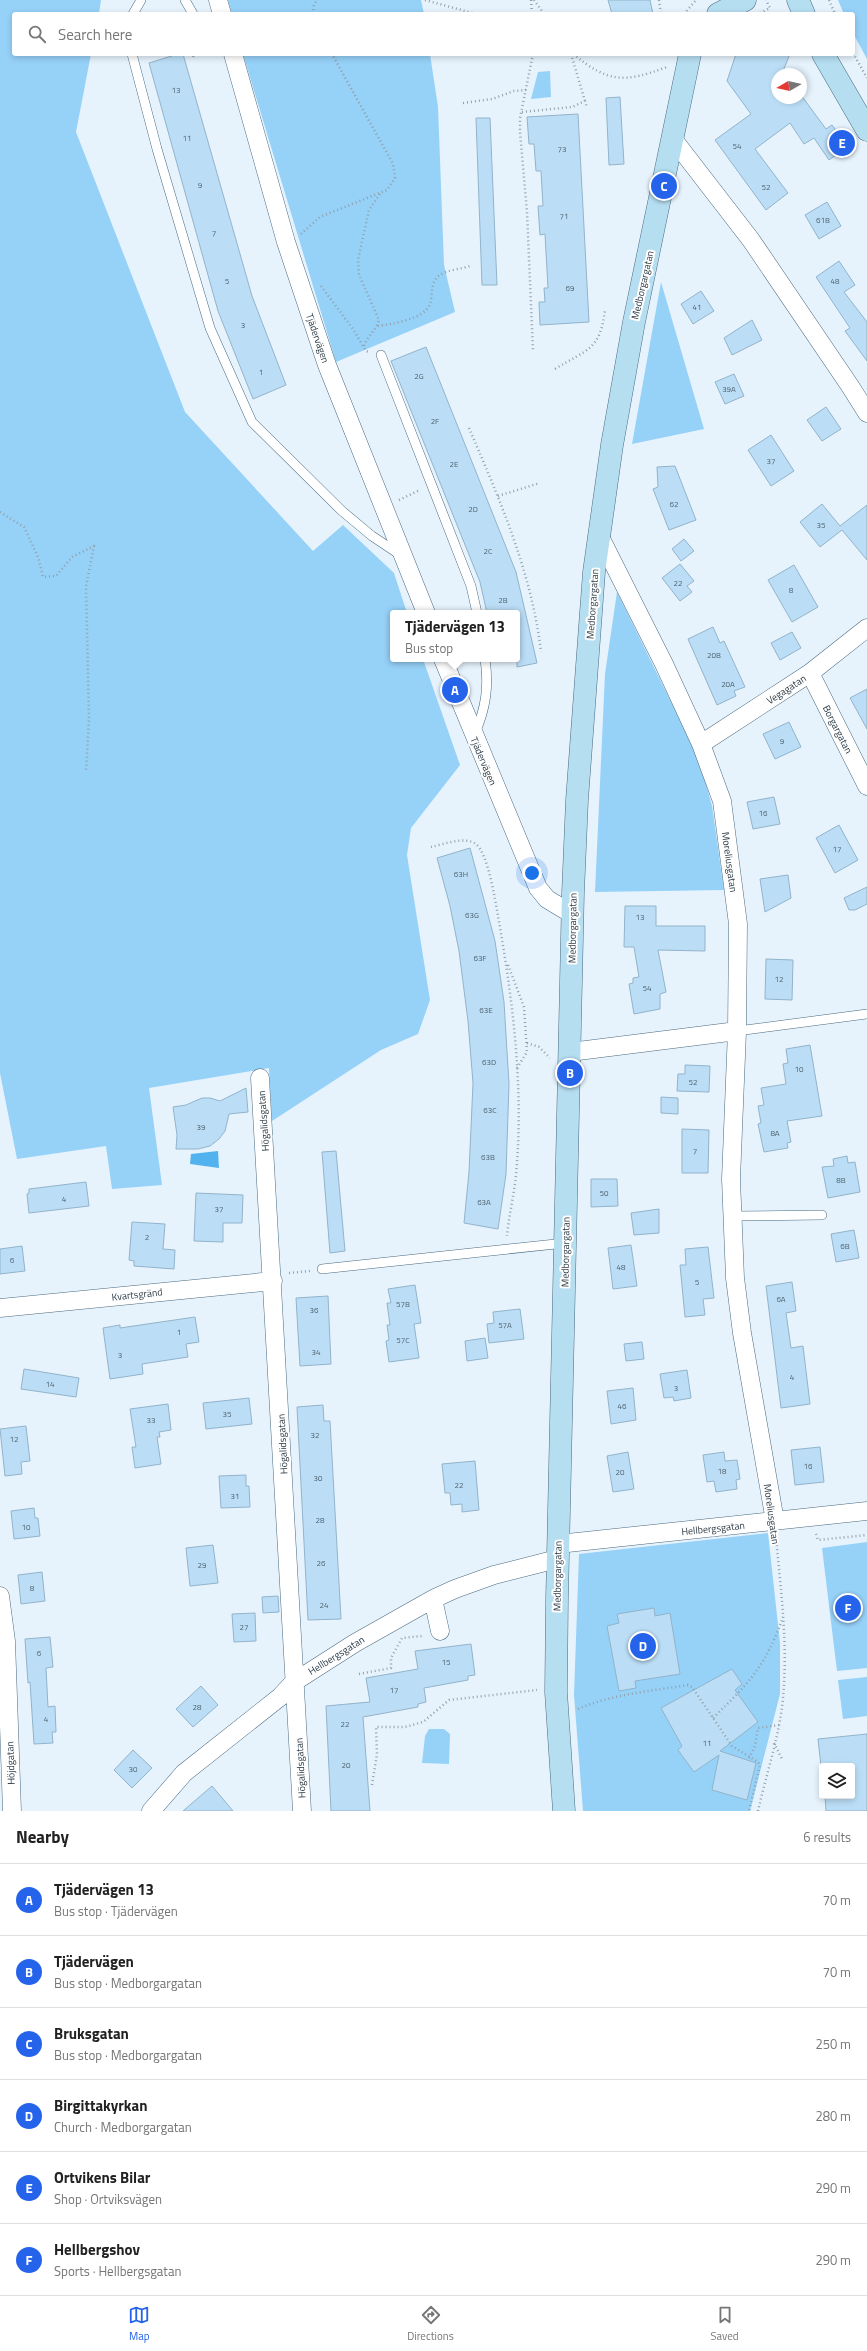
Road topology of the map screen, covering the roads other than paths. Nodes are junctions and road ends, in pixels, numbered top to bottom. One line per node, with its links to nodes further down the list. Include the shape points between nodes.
1 (141, 0): 6 (lane)
2 (185, 0): 7 (lane)
3 (218, 0): 8 (street)
4 (745, 0): 9 (street)
5 (798, 0): 10 (street)
6 (134, 12)
7 (193, 12)
8 (221, 12)
9 (722, 12)
10 (803, 12)
11 (133, 56): 20 (lane, via 210,328 252,422 342,511)
12 (235, 56): 20 (street, Tjädervägen, via 286,242 327,365)
13 (824, 56): 15 (street)
14 (688, 61): 16 (street, Medborgargatan)
15 (867, 130)
16 (673, 139): 18 (street, via 751,240); 19 (street, Medborgargatan, via 634,322)
17 (380, 355): 22 (lane, via 471,586)
18 (867, 413)
19 (599, 535): 28 (street, Moreliusgatan); 30 (street, Medborgargatan, via 577,800)
20 (403, 557): 21 (street, Tjädervägen)
21 (425, 610)
22 (475, 610)
23 (867, 628): 26 (street, Vegagatan)
24 (444, 662): 27 (street, Tjädervägen)
25 (485, 662): 27 (lane, via 488,679 486,702)
26 (810, 673): 28 (street, Vegagatan); 29 (street, Borgargatan)
27 (474, 736): 30 (street, Tjädervägen, via 538,888 547,899)
28 (701, 744): 32 (street, Moreliusgatan, via 722,801 738,924)
29 (867, 786)
30 (572, 914): 33 (street, Medborgargatan)
31 (867, 1014): 32 (lane)
32 (737, 1031): 33 (street); 36 (street, Moreliusgatan)
33 (563, 1058): 37 (street, Medborgargatan)
34 (260, 1078): 39 (street, Högalidsgatan)
35 (822, 1215): 36 (lane)
36 (732, 1216): 42 (street, Moreliusgatan, via 742,1333)
37 (565, 1243): 38 (lane); 43 (street, Medborgargatan)
38 (322, 1269)
39 (280, 1277): 40 (street, Kvartsgränd); 47 (street, Högalidsgatan)
40 (0, 1308)
41 (867, 1511): 42 (street, Hellbergsgatan)
42 (775, 1521): 43 (street, Hellbergsgatan)
43 (558, 1551): 45 (street, Hellbergsgatan); 51 (street, Medborgargatan, via 556,1692)
44 (0, 1596): 48 (street, Höjdgatan, via 6,1641)
45 (433, 1599): 46 (street); 47 (street, Hellbergsgatan, via 355,1643)
46 (440, 1631)
47 (294, 1682): 49 (street, Hellbergsgatan, via 280,1697 184,1774); 50 (street, Högalidsgatan)
48 (12, 1811)
49 (152, 1811)
50 (302, 1811)
51 (564, 1811)

